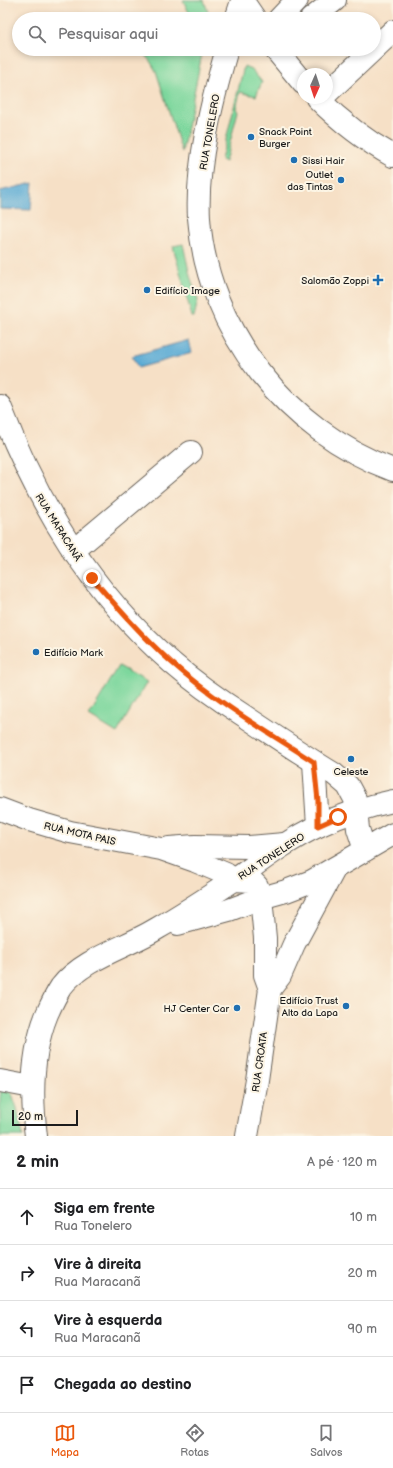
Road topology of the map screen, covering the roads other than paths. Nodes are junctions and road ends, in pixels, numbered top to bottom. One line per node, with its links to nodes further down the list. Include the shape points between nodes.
1 (297, 0): 2 (street)
2 (286, 12)
3 (393, 31): 4 (street)
4 (381, 42)
5 (225, 56): 14 (street, RUA TONELERO, via 203,152 200,188 199,217 202,239 216,294 237,337 255,366 280,396 334,441)
6 (280, 56): 8 (street)
7 (366, 56): 9 (street)
8 (297, 76)
9 (333, 86)
10 (327, 104): 11 (street, via 344,124)
11 (393, 156)
12 (0, 406): 15 (street, RUA MARACANÃ, via 32,482)
13 (191, 452): 15 (street)
14 (393, 470)
15 (73, 551): 16 (street, RUA MARACANÃ, via 92,578 125,616 172,663 207,691)
16 (314, 762): 18 (street, RUA MARACANÃ, via 348,786); 20 (street)
17 (392, 801): 18 (street, RUA TONELERO)
18 (354, 802): 20 (street, RUA TONELERO); 24 (street, via 358,829)
19 (0, 809): 23 (street, RUA MOTA PAIS, via 70,832)
20 (318, 826): 22 (street, RUA TONELERO)
21 (393, 834): 24 (street, RUA TONELERO)
22 (286, 844): 23 (street, RUA MOTA PAIS); 26 (street, RUA TONELERO)
23 (162, 849): 26 (street, RUA MOTA PAIS, via 226,874)
24 (365, 850): 25 (street, RUA TONELERO)
25 (335, 868): 27 (street, RUA TONELERO, via 312,881); 29 (street, RUA CROATA, via 294,944 280,976)
26 (234, 880): 27 (street, RUA MOTA PAIS, via 252,881 257,886); 28 (street, RUA TONELERO)
27 (261, 898): 28 (street, RUA TONELERO, via 229,910); 29 (street, RUA CROATA, via 265,975)
28 (157, 929): 31 (street, RUA TONELERO, via 98,959 77,972 61,987 42,1028)
29 (270, 989): 33 (street, RUA CROATA)
30 (0, 1081): 31 (street)
31 (32, 1088): 32 (street, RUA TONELERO)
32 (36, 1136)
33 (247, 1136)

